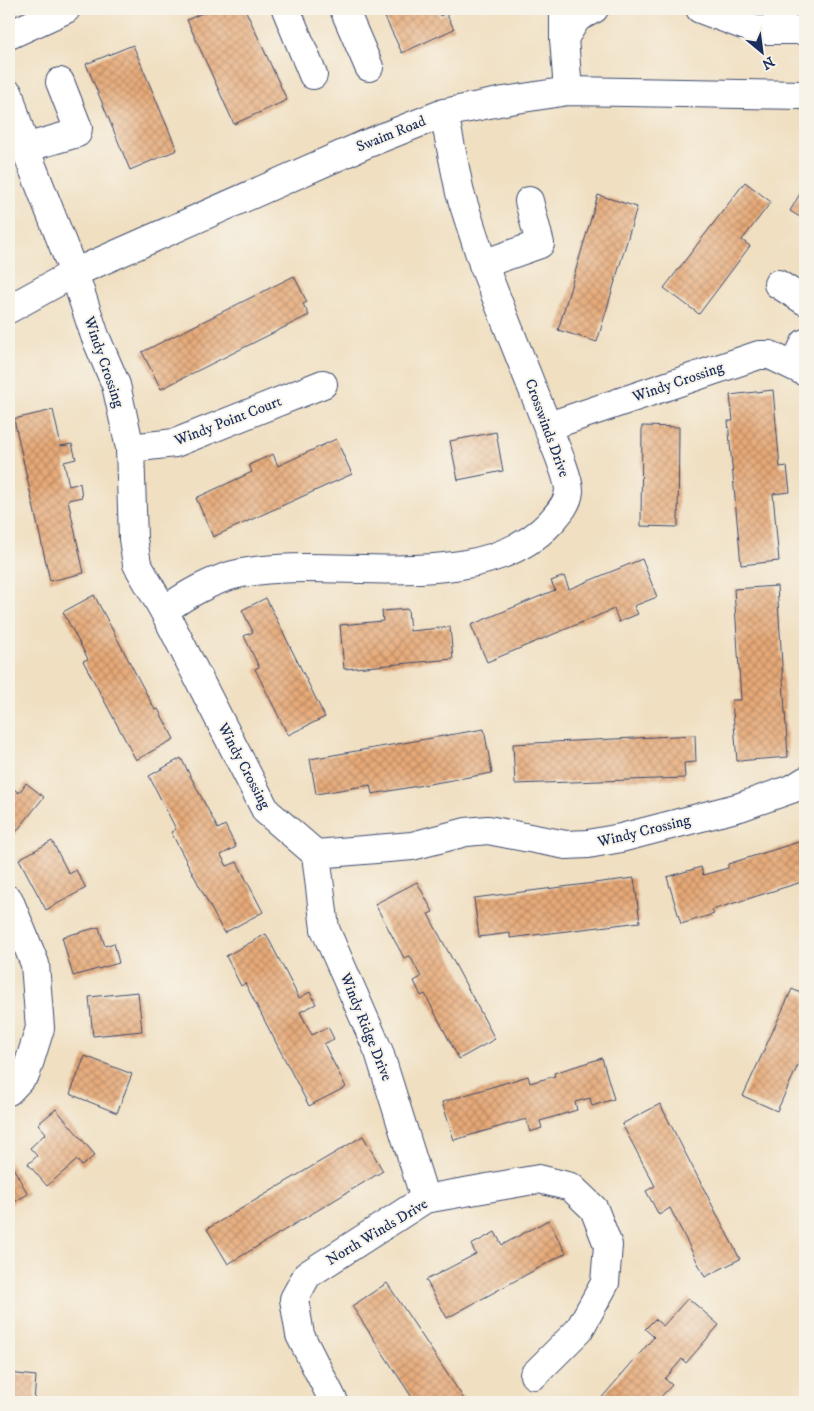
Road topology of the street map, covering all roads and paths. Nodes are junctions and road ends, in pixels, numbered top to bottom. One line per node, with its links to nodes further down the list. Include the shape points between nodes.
1 (66, 9): 8 (street)
2 (286, 9): 11 (street)
3 (344, 9): 10 (street)
4 (564, 9): 9 (street)
5 (594, 9): 9 (street, via 577,18)
6 (700, 9): 7 (street, via 756,30)
7 (805, 30)
8 (9, 35)
9 (564, 38): 13 (street)
10 (368, 67)
11 (312, 75)
12 (60, 82): 17 (street, via 78,128 77,133)
13 (568, 92): 15 (street, Swaim Road); 16 (street, Swaim Road, via 504,100)
14 (9, 94): 17 (street, Windy Crossing)
15 (805, 95)
16 (444, 113): 19 (street, Crosswinds Drive, via 460,193); 20 (street, Swaim Road, via 366,144)
17 (25, 148): 20 (street, Windy Crossing)
18 (529, 201): 19 (street, via 540,244)
19 (483, 264): 26 (street, Crosswinds Drive)
20 (74, 273): 23 (street, Swaim Road); 27 (street, Windy Crossing, via 116,385)
21 (778, 284): 22 (street)
22 (805, 301)
23 (9, 309)
24 (801, 360): 26 (street, Windy Crossing, via 759,355)
25 (323, 384): 27 (street, Windy Point Court, via 175,443)
26 (549, 426): 28 (street, Crosswinds Drive, via 569,490 561,511 528,542 454,566 241,573 187,594)
27 (130, 448): 28 (street, Windy Crossing, via 137,564)
28 (164, 612): 30 (street, Windy Crossing, via 266,811)
29 (805, 781): 30 (street, Windy Crossing, via 740,807 588,844 566,845 488,830 466,832 412,846)
30 (316, 854): 33 (street, Windy Ridge Drive, via 325,929 379,1052)
31 (9, 900): 32 (street, via 35,964 40,1028 26,1073)
32 (9, 1091)
33 (425, 1199): 34 (street, North Winds Drive, via 539,1179 571,1187 594,1209 608,1245 605,1283 579,1330); 35 (street, North Winds Drive, via 307,1275 294,1299 300,1335)
34 (534, 1375)
35 (334, 1402)

